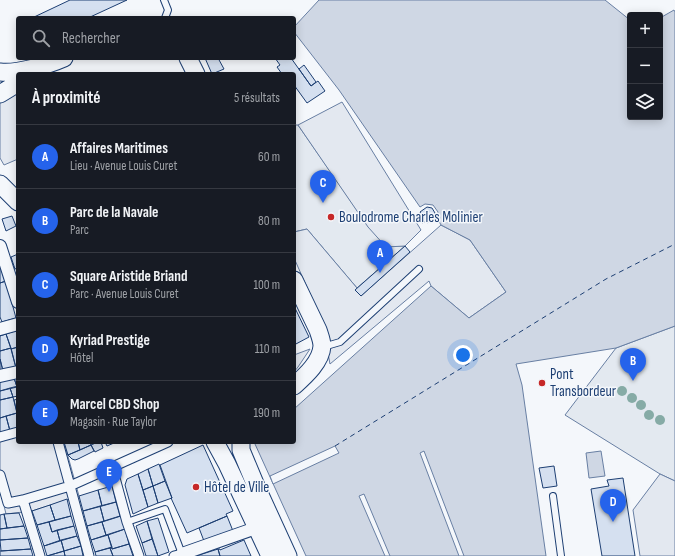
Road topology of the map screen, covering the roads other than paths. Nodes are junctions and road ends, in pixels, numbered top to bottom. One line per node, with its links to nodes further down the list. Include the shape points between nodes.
1 (164, 0): 2 (lane, via 168,10)
2 (166, 16)
3 (58, 60): 6 (main road, via 31,68)
4 (59, 60): 7 (main road)
5 (189, 60): 8 (main road)
6 (0, 72)
7 (38, 72)
8 (195, 72)
9 (16, 84): 10 (main road)
10 (0, 94)
11 (0, 184): 12 (main road)
12 (16, 200)
13 (0, 248): 15 (street)
14 (419, 269): 20 (lane, via 340,342)
15 (14, 276): 16 (street)
16 (16, 289)
17 (296, 289): 20 (main road, via 318,330)
18 (16, 325): 19 (street)
19 (0, 329)
20 (322, 347): 23 (main road, via 315,363)
21 (16, 372): 22 (street)
22 (0, 376)
23 (298, 380)
24 (16, 433): 25 (street)
25 (0, 437)
26 (59, 444): 32 (street)
27 (164, 444): 30 (street)
28 (216, 444): 37 (main road)
29 (242, 444): 43 (main road, via 241,450)
30 (112, 467): 32 (street); 36 (street)
31 (0, 475): 35 (street)
32 (70, 486): 34 (street); 40 (street)
33 (553, 496): 44 (lane)
34 (23, 500): 35 (street); 39 (street)
35 (4, 503)
36 (127, 522): 38 (lane, via 165,509); 41 (street)
37 (256, 528): 38 (street); 42 (main road)
38 (178, 555)
39 (40, 556)
40 (89, 556)
41 (138, 556)
42 (270, 556)
43 (288, 556)
44 (561, 556)

